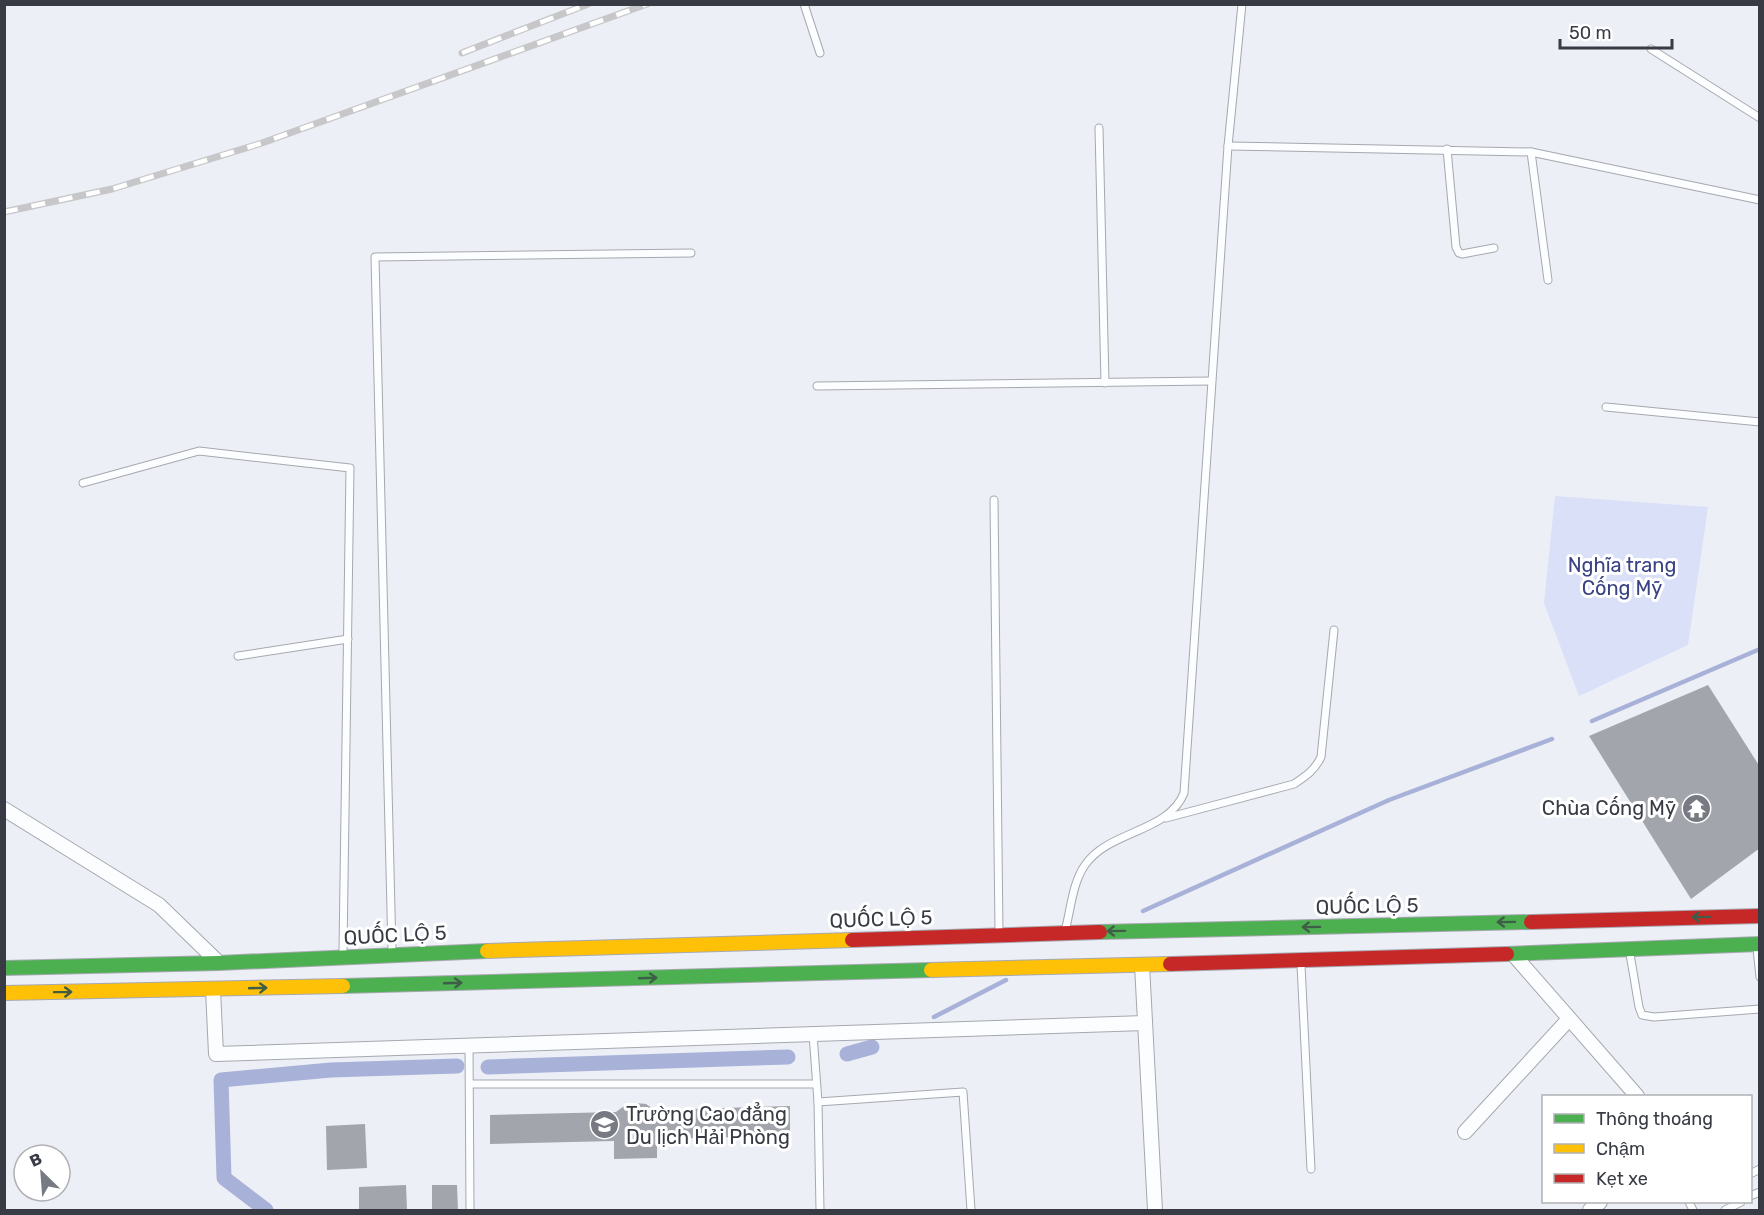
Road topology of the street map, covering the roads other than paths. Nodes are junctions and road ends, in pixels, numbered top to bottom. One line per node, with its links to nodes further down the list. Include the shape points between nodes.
1 (804, 4): 4 (lane)
2 (1242, 4): 7 (lane)
3 (1651, 49): 5 (lane)
4 (820, 52)
5 (1760, 118)
6 (1099, 128): 15 (lane)
7 (1228, 146): 8 (lane); 14 (lane)
8 (1447, 149): 9 (lane); 11 (lane, via 1456,247 1462,254)
9 (1531, 152): 10 (lane); 13 (lane)
10 (1760, 200)
11 (1494, 248)
12 (691, 253): 31 (lane, via 375,257)
13 (1548, 280)
14 (1211, 381): 15 (lane); 25 (lane, via 1184,793 1180,803)
15 (1105, 383): 16 (lane)
16 (816, 386)
17 (1606, 407): 18 (lane)
18 (1760, 422)
19 (83, 483): 22 (lane, via 199,451 350,468)
20 (994, 500): 28 (lane)
21 (1334, 630): 25 (lane, via 1321,757 1316,767 1294,784)
22 (348, 639): 23 (lane); 33 (lane)
23 (238, 656)
24 (4, 809): 35 (street, via 159,905)
25 (1161, 819): 27 (lane, via 1107,845 1086,864 1078,877)
26 (1760, 916): 27 (highway, QUỐC LỘ 5, one-way to 27)
27 (1065, 933): 28 (highway, QUỐC LỘ 5)
28 (999, 935): 31 (highway, QUỐC LỘ 5)
29 (1758, 944): 30 (highway); 38 (lane)
30 (1629, 948): 32 (highway); 41 (lane, via 1642,1015)
31 (392, 954): 33 (highway, QUỐC LỘ 5)
32 (1513, 954): 34 (highway); 42 (street)
33 (343, 957): 35 (highway, QUỐC LỘ 5)
34 (1301, 960): 36 (highway); 51 (lane)
35 (219, 963): 37 (highway, QUỐC LỘ 5)
36 (1142, 965): 39 (highway, one-way to 36); 43 (street)
37 (4, 968)
38 (1760, 977)
39 (213, 989): 40 (highway, one-way to 39); 45 (street, via 216,1054)
40 (4, 993)
41 (1760, 1009)
42 (1569, 1019): 48 (street); 50 (street)
43 (1145, 1023): 44 (street); 56 (street)
44 (813, 1034): 45 (street); 47 (lane)
45 (470, 1046): 46 (lane)
46 (470, 1084): 47 (lane); 53 (lane)
47 (816, 1084): 49 (lane)
48 (1636, 1095)
49 (818, 1102): 54 (lane); 55 (lane, via 963,1092)
50 (1465, 1132)
51 (1311, 1170)
52 (1739, 1203): 57 (lane)
53 (470, 1210)
54 (820, 1210)
55 (971, 1210)
56 (1155, 1210)
57 (1725, 1210)

